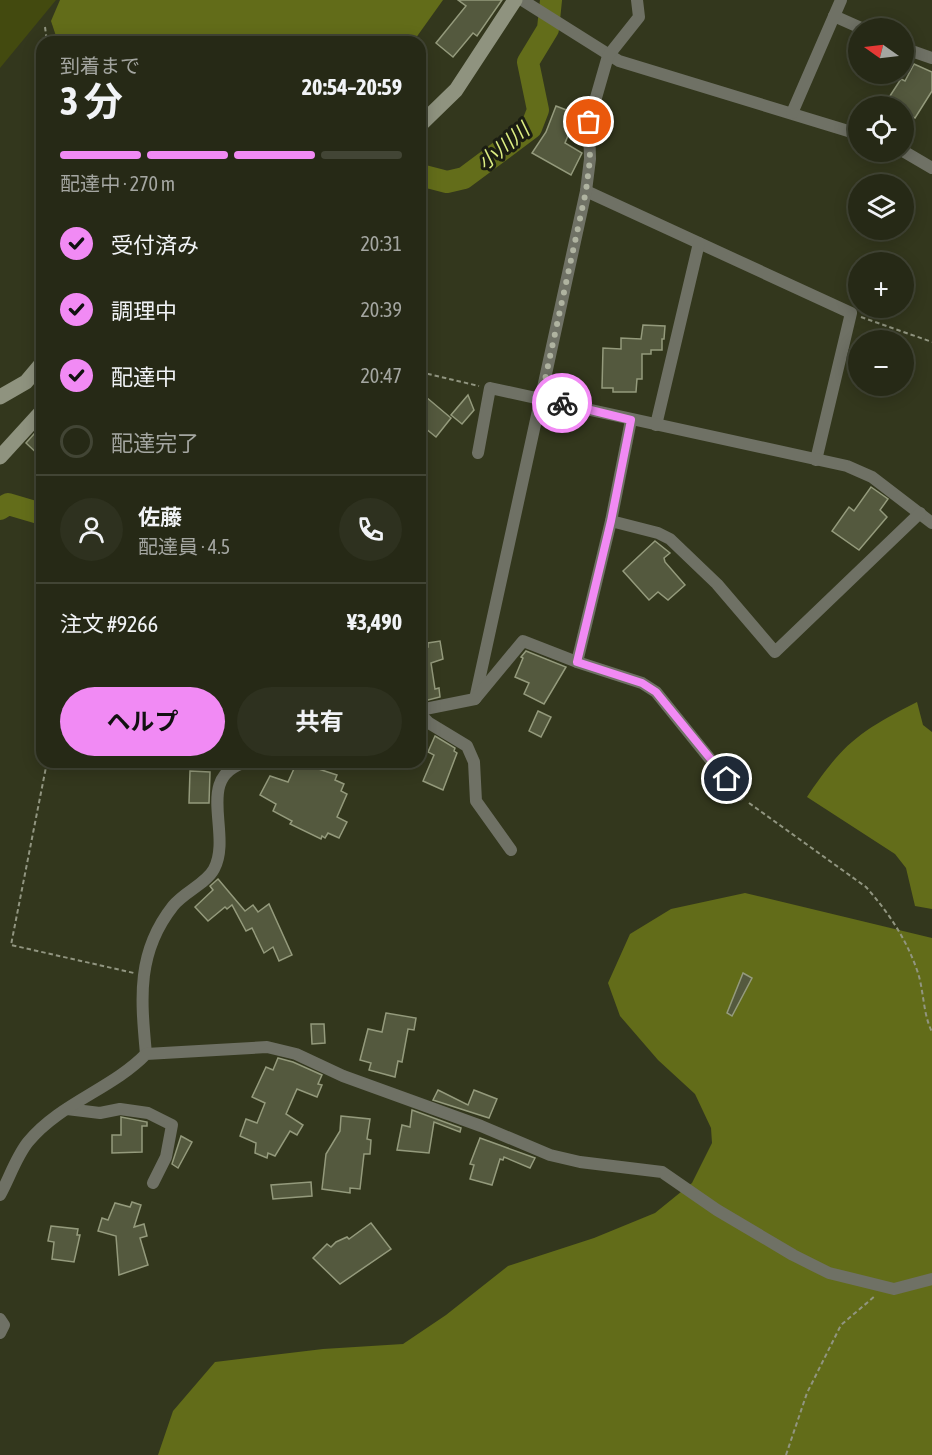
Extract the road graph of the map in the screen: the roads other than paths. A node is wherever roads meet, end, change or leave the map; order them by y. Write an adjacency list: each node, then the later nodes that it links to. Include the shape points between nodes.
1 (515, 0): 11 (main road, via 456,90)
2 (522, 0): 8 (street)
3 (637, 0): 8 (street, via 639,17)
4 (841, 0): 5 (street)
5 (834, 16): 6 (street); 10 (street)
6 (848, 22)
7 (914, 52): 9 (street)
8 (608, 56): 10 (street); 15 (street, via 589,122)
9 (932, 58)
10 (792, 113): 12 (street)
11 (426, 119)
12 (848, 131)
13 (914, 158): 14 (street)
14 (932, 168)
15 (586, 191): 16 (street); 19 (street)
16 (699, 243): 22 (street); 25 (street, via 851,313)
17 (36, 370): 18 (main road, via 26,382)
18 (0, 397)
19 (541, 398): 21 (street); 23 (street, via 490,388); 30 (street)
20 (36, 418): 24 (main road)
21 (631, 420): 22 (street); 27 (street)
22 (656, 425): 25 (street)
23 (478, 453)
24 (0, 457)
25 (816, 460): 26 (street, via 847,466 872,477)
26 (920, 513): 27 (street, via 775,652 717,584 670,539); 28 (street)
27 (611, 521): 29 (street)
28 (932, 523)
29 (577, 662): 30 (street, via 523,641); 34 (street, via 642,683 656,692)
30 (475, 699): 31 (street)
31 (426, 711)
32 (426, 719): 35 (street, via 467,746 474,762 476,801)
33 (234, 768): 36 (street, via 222,778 215,797 221,839 213,870 173,905 154,939 142,975)
34 (739, 795)
35 (511, 850)
36 (146, 1054): 37 (street, via 133,1068); 40 (street, via 267,1047 296,1054 343,1076 550,1155 662,1172 717,1210 829,1273 894,1289)
37 (67, 1109): 38 (street, via 148,1113 172,1125 166,1157); 39 (street, via 27,1143)
38 (153, 1183)
39 (0, 1195)
40 (932, 1279)
41 (0, 1319): 42 (street, via 4,1325)
42 (0, 1333)

